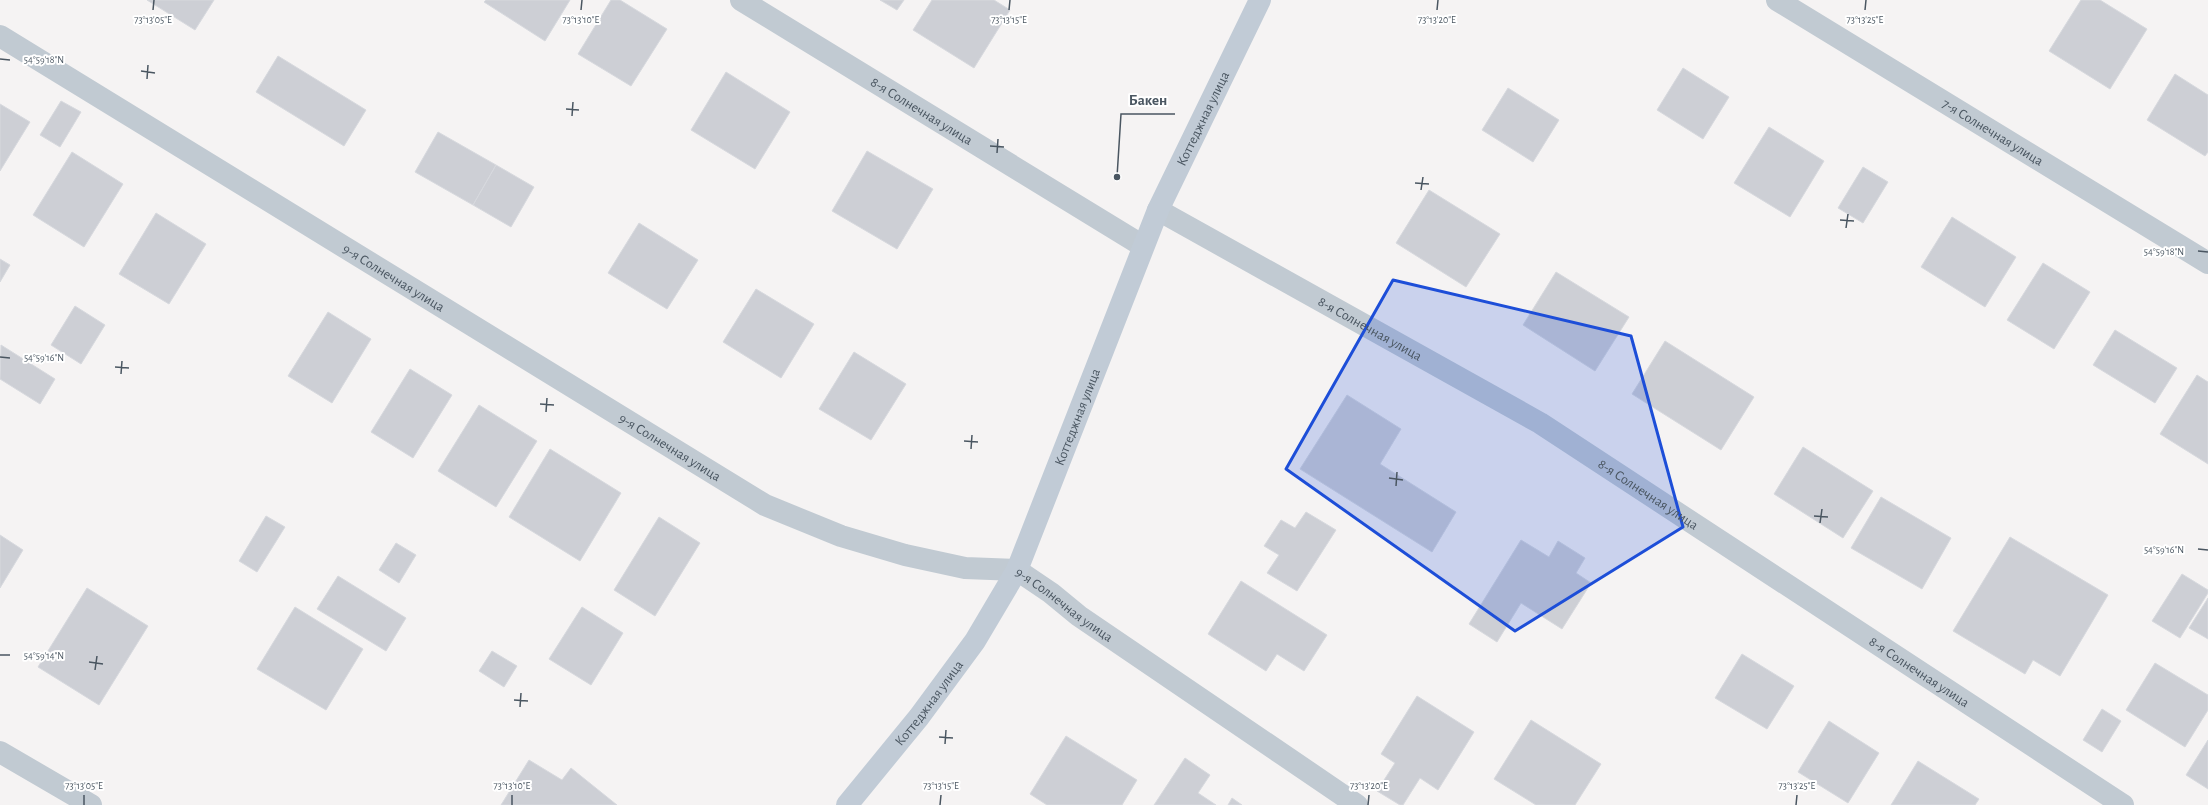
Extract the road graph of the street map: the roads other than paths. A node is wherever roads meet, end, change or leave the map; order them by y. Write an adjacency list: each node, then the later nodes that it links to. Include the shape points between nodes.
1 (741, 0): 6 (street, 8-я Солнечная улица)
2 (1260, 0): 5 (street, Коттеджная улица)
3 (1777, 0): 7 (street, 7-я Солнечная улица)
4 (0, 36): 8 (street, 9-я Солнечная улица, via 765,505 841,536 905,555 965,568)
5 (1158, 210): 6 (street, Коттеджная улица); 13 (street, 8-я Солнечная улица, via 1540,423)
6 (1143, 246): 8 (street, Коттеджная улица)
7 (2208, 263)
8 (1017, 570): 11 (street, Коттеджная улица, via 975,641 919,717); 12 (street, 9-я Солнечная улица, via 1079,616)
9 (0, 752): 10 (street)
10 (91, 805)
11 (847, 805)
12 (1357, 805)
13 (2123, 805)

